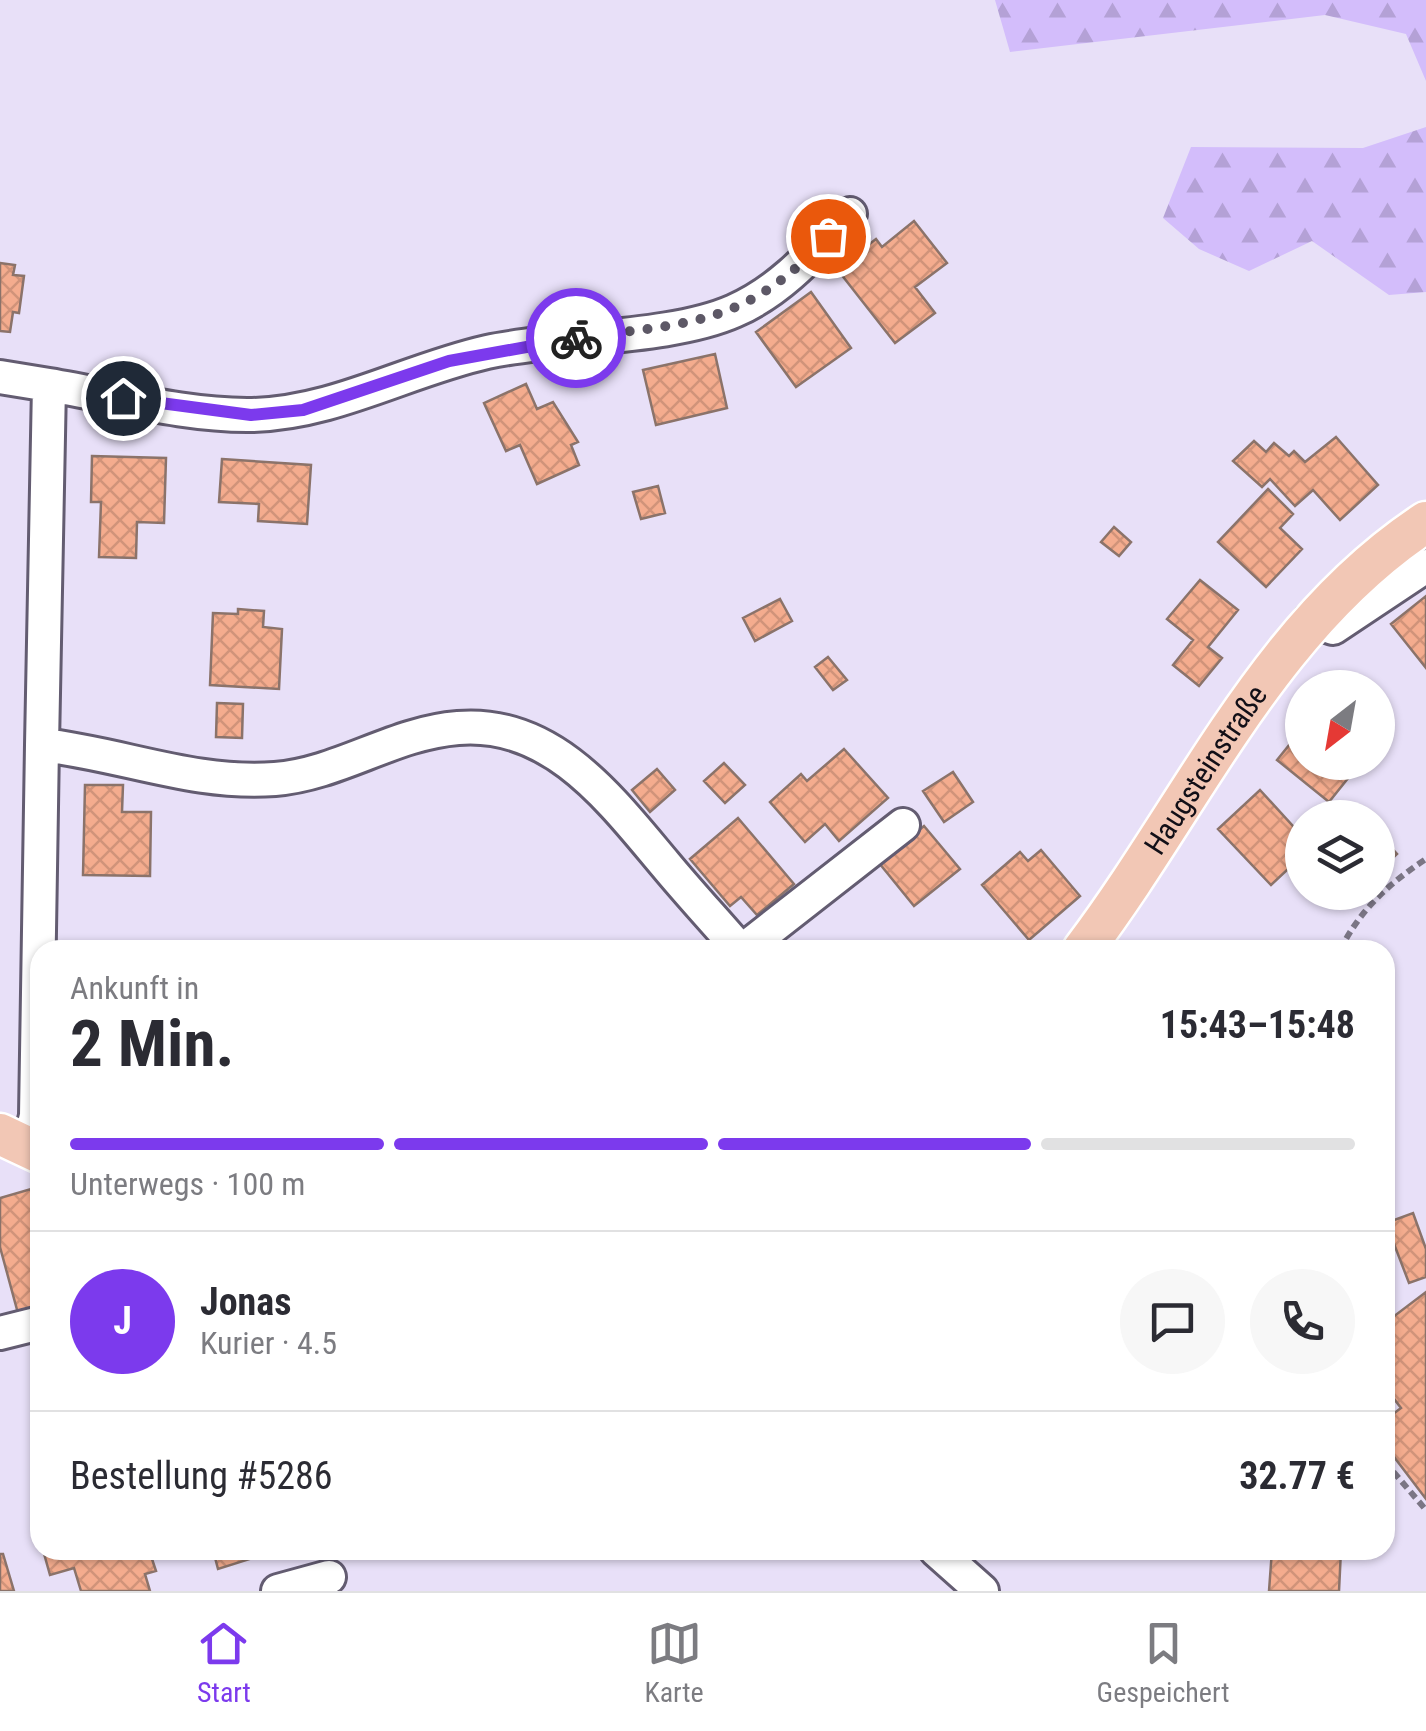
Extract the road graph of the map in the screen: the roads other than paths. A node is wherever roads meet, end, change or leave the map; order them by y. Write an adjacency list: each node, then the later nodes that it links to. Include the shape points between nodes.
1 (850, 214): 3 (street, via 786,280 732,312 490,351 303,410 196,410)
2 (0, 378): 3 (street)
3 (49, 385): 7 (street)
4 (1426, 522): 6 (main road, Haugsteinstraße, via 1362,568)
5 (1426, 566): 6 (street, via 1333,628)
6 (1310, 620): 12 (main road, Haugsteinstraße, via 1257,690)
7 (42, 745): 9 (street); 10 (street, via 201,779 242,781 315,773 390,743 458,728 492,729 527,739 598,784)
8 (902, 824): 11 (street)
9 (39, 940)
10 (733, 940)
11 (755, 940)
12 (1101, 940)
13 (30, 1326): 14 (street)
14 (0, 1333)
15 (947, 1560): 18 (street)
16 (329, 1577): 17 (street)
17 (278, 1591)
18 (982, 1591)

